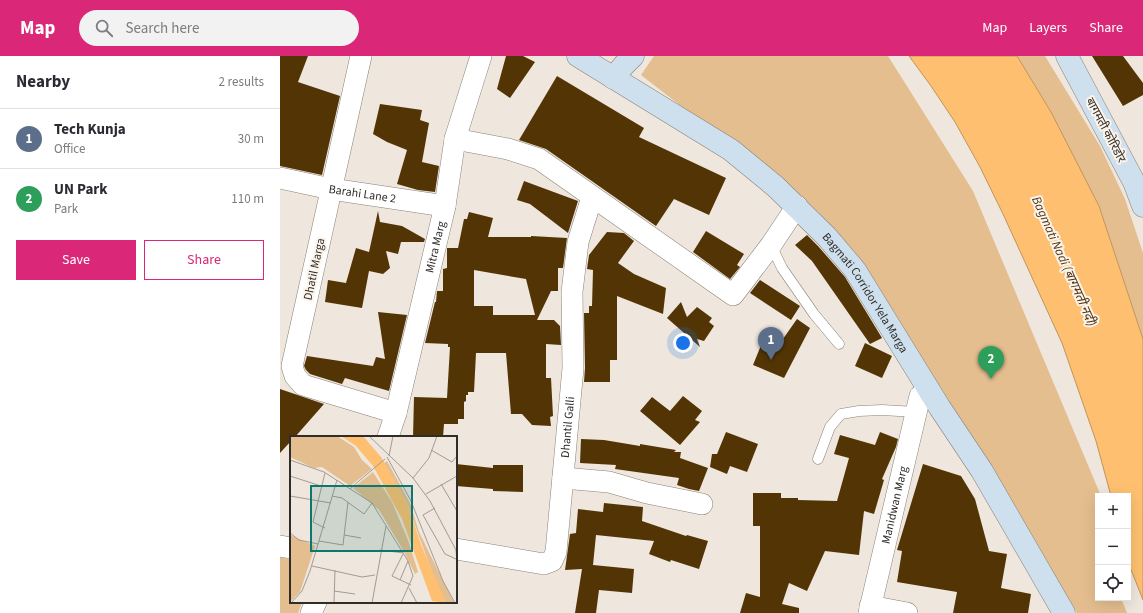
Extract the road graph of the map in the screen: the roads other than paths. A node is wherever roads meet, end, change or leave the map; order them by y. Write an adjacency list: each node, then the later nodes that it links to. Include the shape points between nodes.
1 (481, 56): 7 (street, Mitra Marg)
2 (578, 56): 6 (main road, Bagmati Corridor Yela Marga)
3 (633, 56): 6 (main road)
4 (1067, 56): 13 (main road, बागमती कोरिडोर, via 1134,182)
5 (356, 57): 9 (street, Dhatil Marga)
6 (613, 78): 12 (main road, Bagmati Corridor Yela Marga, via 731,150)
7 (455, 139): 10 (street, via 508,149 539,159); 11 (street, Mitra Marg)
8 (280, 178): 9 (street, Barahi Lane 2)
9 (331, 189): 11 (street, Barahi Lane 2); 17 (street, Dhatil Marga, via 292,366 295,376 303,384)
10 (592, 197): 14 (street, via 733,295); 20 (street, Dhantil Galli, via 578,242 572,292 573,368)
11 (445, 206): 17 (street, Mitra Marg)
12 (797, 206): 14 (street); 29 (main road, Bagmati Corridor Yela Marga, via 828,237 855,270 982,471)
13 (1143, 206)
14 (771, 245): 15 (lane, via 782,268)
15 (839, 344)
16 (918, 404): 19 (lane, via 841,414 830,427); 26 (street, Manidwan Marg)
17 (396, 413): 18 (street, Mitra Marg)
18 (388, 436)
19 (818, 459)
20 (563, 478): 21 (street, via 609,482); 24 (street, Dhantil Galli, via 556,552 552,561 544,564)
21 (702, 504)
22 (280, 546): 23 (street)
23 (290, 548)
24 (457, 549)
25 (316, 603): 27 (street)
26 (870, 610): 28 (street)
27 (311, 613)
28 (907, 613)
29 (1064, 613)

